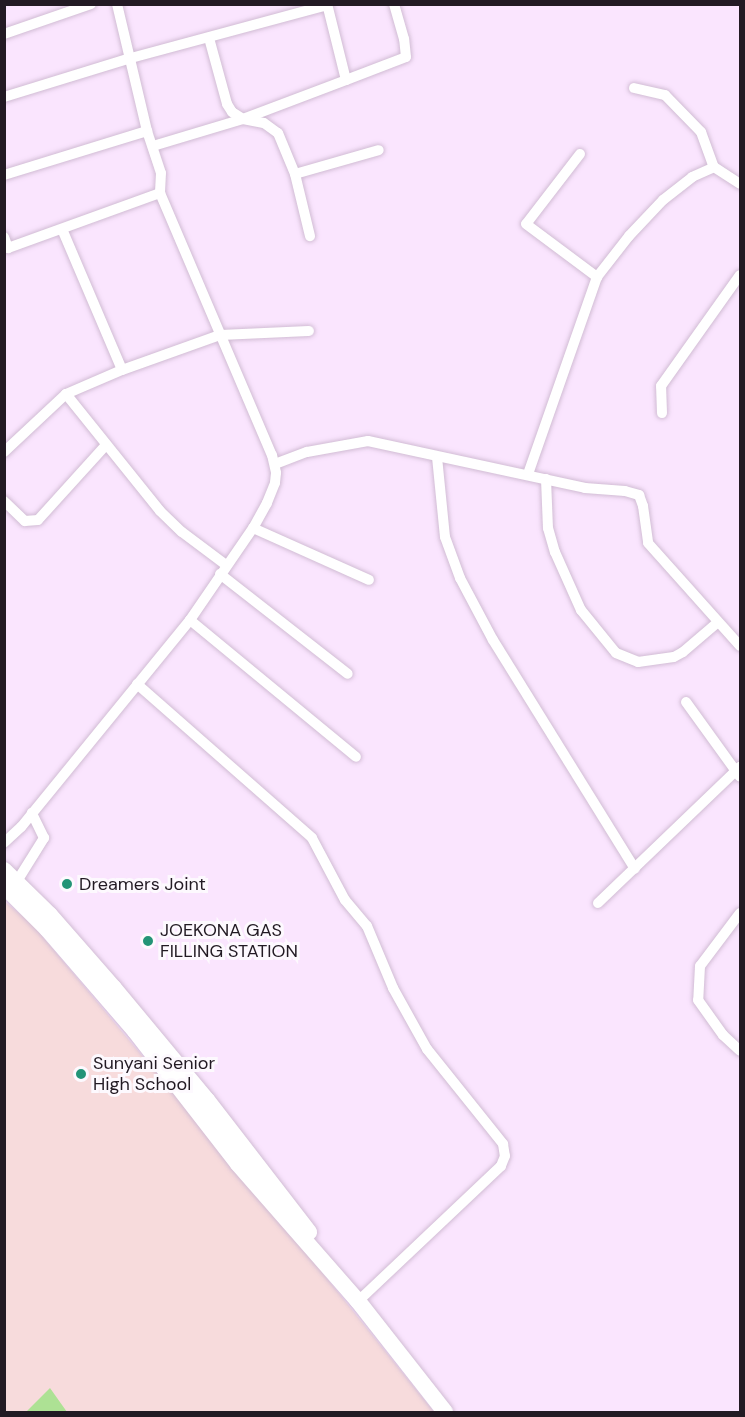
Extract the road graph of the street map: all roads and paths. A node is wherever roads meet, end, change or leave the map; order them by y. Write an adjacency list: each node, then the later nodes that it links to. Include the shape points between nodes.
1 (91, 4): 5 (street)
2 (117, 4): 7 (street)
3 (394, 4): 8 (street, via 406,57)
4 (327, 5): 6 (street); 8 (street)
5 (4, 33)
6 (209, 38): 7 (street); 11 (street, via 226,104)
7 (131, 58): 10 (street); 12 (street)
8 (346, 80): 11 (street)
9 (634, 88): 16 (street, via 665,95 701,132)
10 (4, 98)
11 (243, 119): 13 (street); 17 (street, via 264,123 278,133)
12 (147, 130): 13 (street); 18 (street)
13 (153, 146): 20 (street, via 161,172)
14 (379, 150): 17 (street)
15 (580, 154): 25 (street, via 526,224)
16 (714, 167): 19 (street); 25 (street, via 692,177 663,200)
17 (295, 174): 22 (street)
18 (4, 175)
19 (741, 184)
20 (160, 193): 21 (street); 27 (street)
21 (62, 229): 23 (street); 28 (street)
22 (310, 236)
23 (6, 245)
24 (741, 274): 30 (street, via 661,386)
25 (597, 277): 35 (street)
26 (309, 331): 27 (street)
27 (220, 335): 28 (street); 34 (street)
28 (122, 370): 29 (street)
29 (66, 394): 31 (street); 32 (street)
30 (662, 413)
31 (106, 444): 37 (street, via 38,520 26,521); 39 (street, via 160,511)
32 (5, 451)
33 (437, 457): 34 (street, via 368,441 307,452); 35 (street); 51 (street, via 445,537 460,578 493,640)
34 (275, 464): 38 (street, via 275,483)
35 (528, 474): 36 (street)
36 (546, 479): 42 (street, via 639,495 648,543); 42 (street, via 548,528 555,552 581,610 616,653 638,662 674,657)
37 (4, 501)
38 (253, 528): 39 (street); 40 (street)
39 (223, 570): 41 (street); 44 (street)
40 (369, 580)
41 (190, 620): 45 (street); 47 (street)
42 (717, 622): 43 (street)
43 (741, 646)
44 (348, 674)
45 (137, 684): 49 (street); 57 (street, via 312,838 345,900 367,927 393,988 428,1049 503,1144 505,1156 501,1166)
46 (687, 702): 48 (street)
47 (356, 757)
48 (740, 772): 51 (street)
49 (32, 813): 50 (street); 53 (street, via 44,838)
50 (4, 843)
51 (635, 869): 54 (street)
52 (4, 870): 53 (main road)
53 (11, 887): 57 (main road, via 114,987 318,1242)
54 (598, 903)
55 (741, 913): 56 (street, via 700,966 698,1000 723,1035)
56 (741, 1051)
57 (358, 1301): 58 (main road)
58 (445, 1413)

